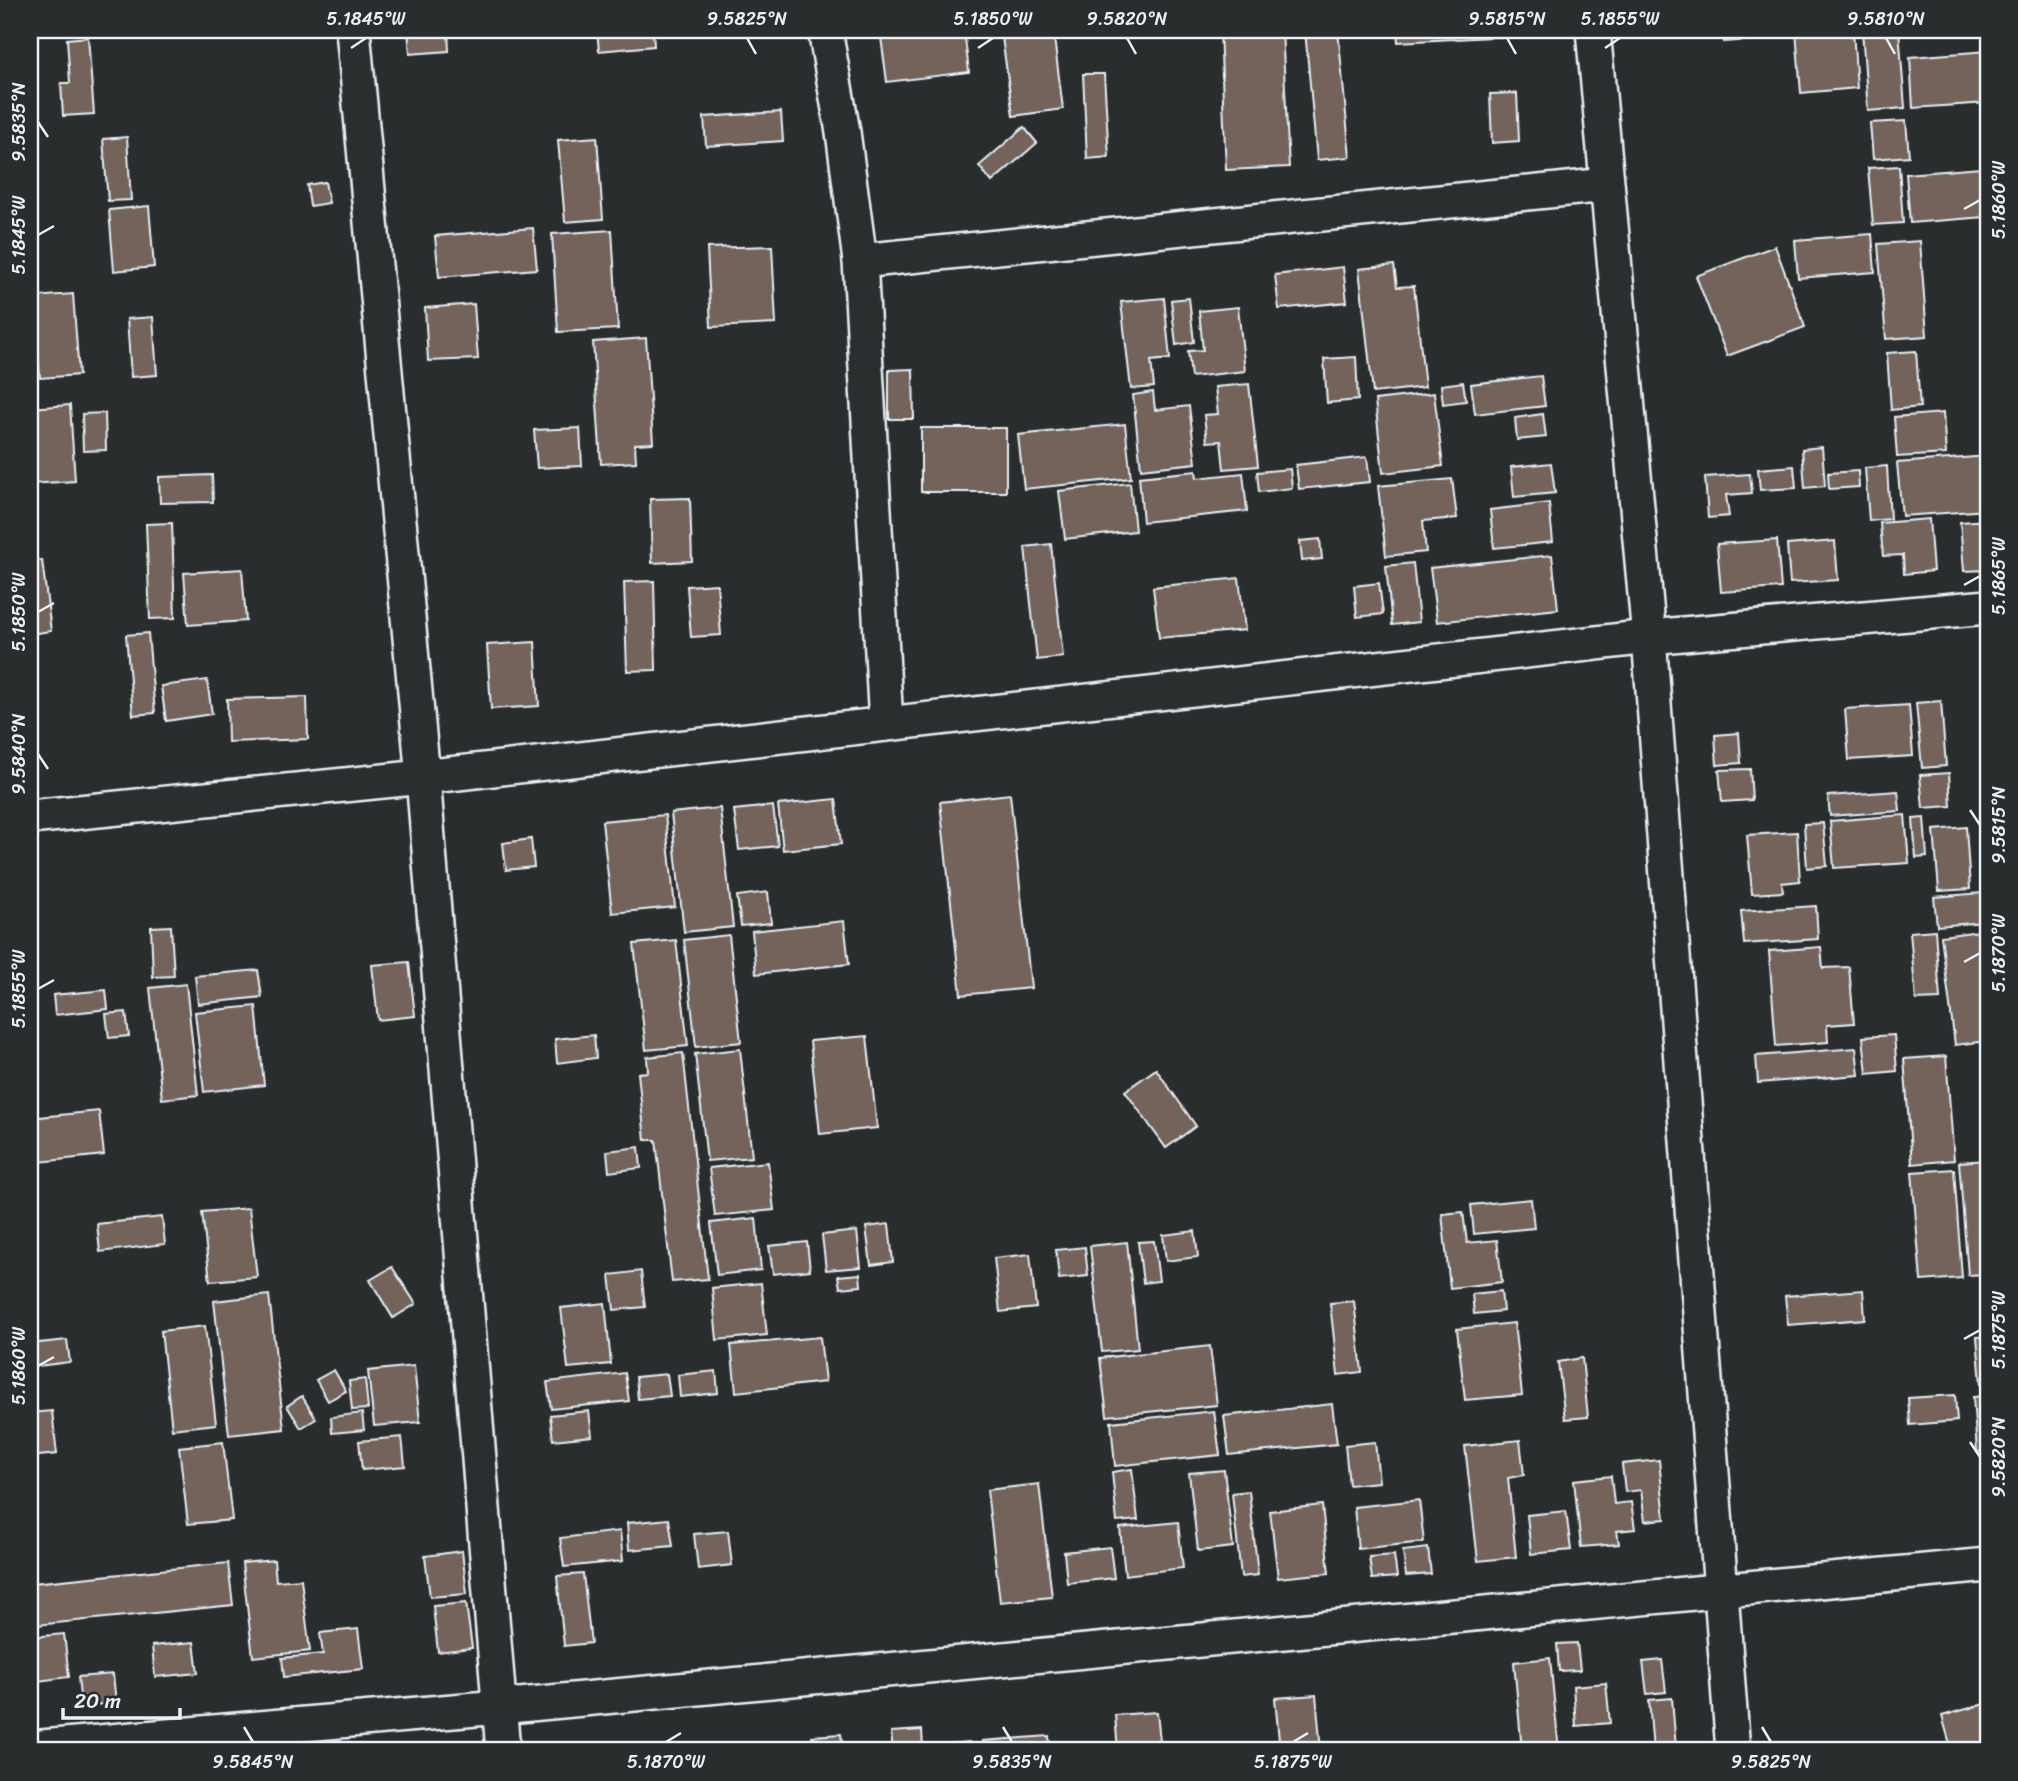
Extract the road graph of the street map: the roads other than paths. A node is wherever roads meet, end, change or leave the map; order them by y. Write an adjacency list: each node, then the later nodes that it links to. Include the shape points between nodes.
1 (353, 30): 9 (street)
2 (825, 30): 5 (street)
3 (1593, 30): 4 (street)
4 (1607, 185): 5 (street); 7 (street)
5 (860, 261): 8 (street)
6 (1988, 607): 7 (street)
7 (1649, 637): 8 (street); 12 (street)
8 (886, 724): 9 (street)
9 (423, 777): 10 (street); 13 (street)
10 (30, 817)
11 (1988, 1565): 12 (street)
12 (1723, 1589): 13 (street); 16 (street)
13 (499, 1707): 14 (street); 15 (street)
14 (30, 1748)
15 (503, 1751)
16 (1733, 1751)

